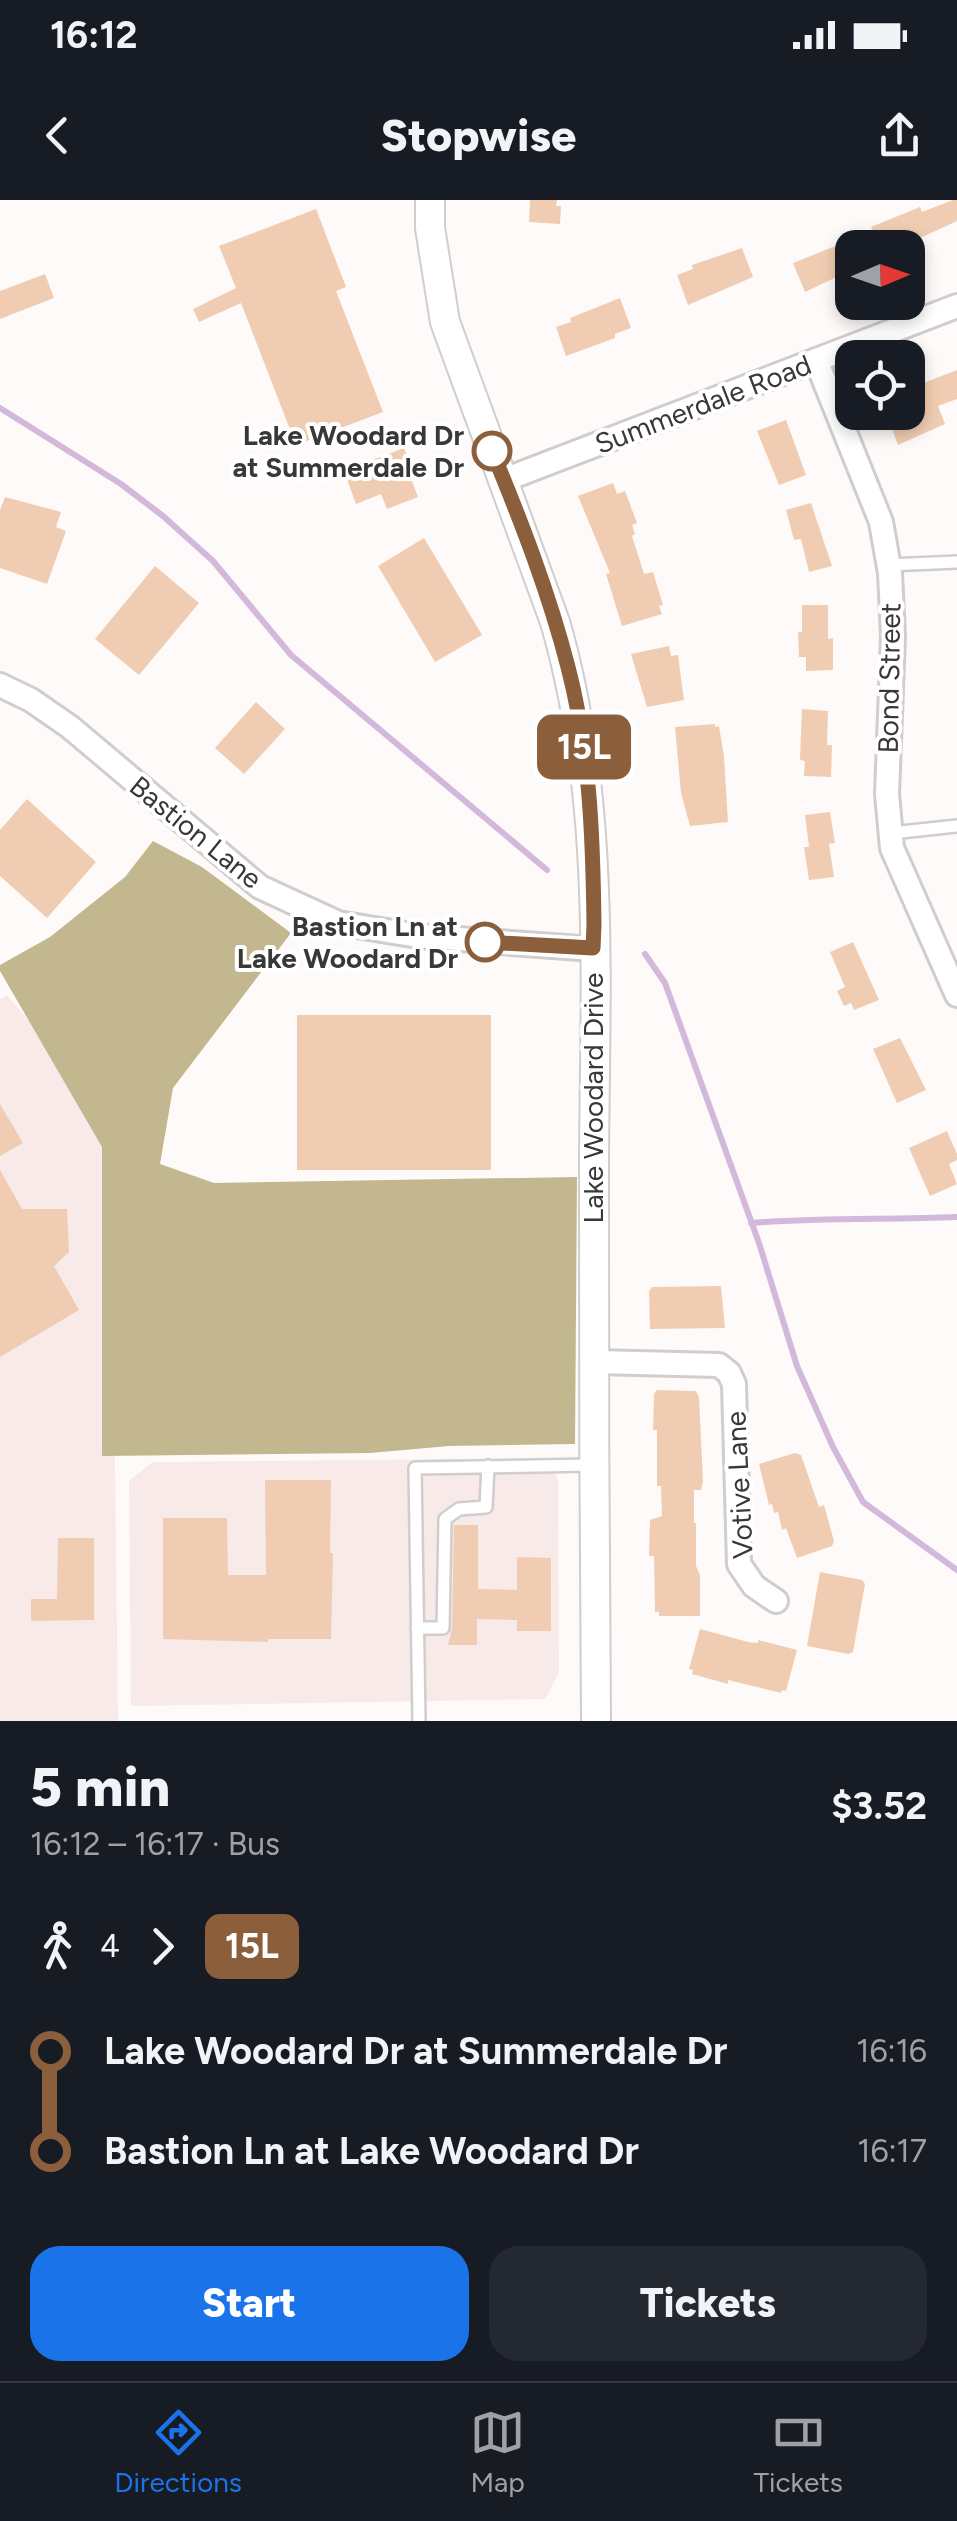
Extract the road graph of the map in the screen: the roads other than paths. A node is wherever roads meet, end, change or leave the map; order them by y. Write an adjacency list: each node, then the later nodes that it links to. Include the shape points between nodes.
1 (430, 200): 4 (street, Lake Woodard Drive, via 445,322)
2 (957, 306): 3 (street, Summerdale Road)
3 (816, 360): 4 (street, Summerdale Road); 6 (street, Bond Street, via 881,522)
4 (504, 480): 10 (street, Lake Woodard Drive, via 555,622 580,722 592,826)
5 (957, 562): 6 (lane)
6 (888, 566): 9 (street, Bond Street, via 894,636)
7 (0, 685): 10 (street, Bastion Lane, via 70,727 260,887 288,902 338,923 418,936)
8 (957, 826): 9 (lane)
9 (891, 832): 11 (street, Bond Street, via 892,848)
10 (593, 948): 12 (street, Lake Woodard Drive)
11 (957, 995)
12 (595, 1362): 13 (street, Lake Woodard Drive); 17 (street, Votive Lane, via 707,1364 729,1373 738,1564)
13 (595, 1465): 14 (lane); 20 (street, Lake Woodard Drive)
14 (488, 1466): 15 (lane, via 414,1468); 16 (lane, via 486,1507 445,1519)
15 (416, 1540): 16 (lane); 18 (lane)
16 (442, 1541): 18 (lane, via 443,1628)
17 (776, 1601)
18 (417, 1628): 19 (lane)
19 (419, 1721)
20 (596, 1721)

